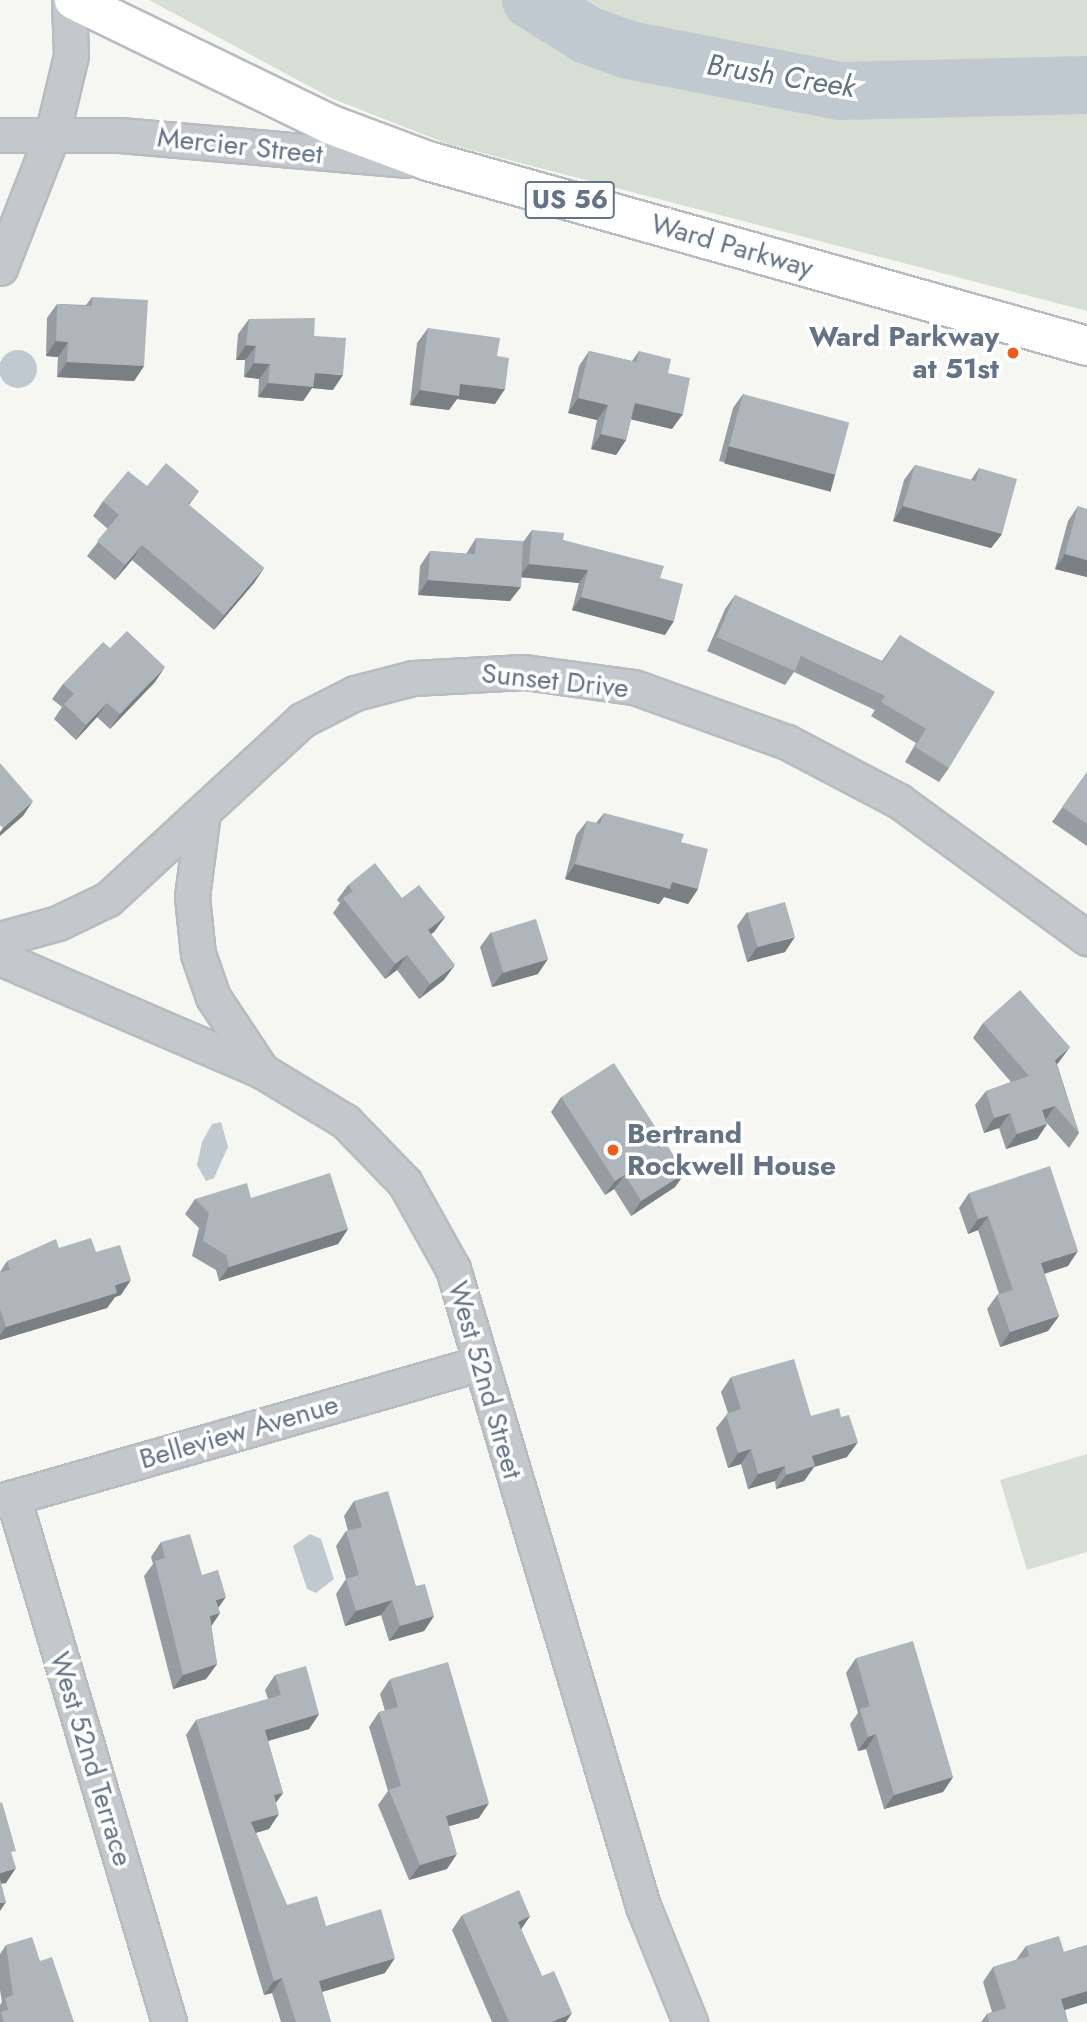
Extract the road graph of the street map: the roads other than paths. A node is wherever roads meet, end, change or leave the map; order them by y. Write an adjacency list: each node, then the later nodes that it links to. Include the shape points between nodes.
1 (72, 0): 3 (street, via 71,55); 4 (highway, Ward Parkway / US 56, via 329,124)
2 (0, 135): 3 (street, Mercier Street)
3 (52, 135): 4 (street, Mercier Street, via 121,135); 5 (street)
4 (428, 161): 6 (highway, Ward Parkway / US 56)
5 (0, 268)
6 (1087, 346)
7 (204, 812): 8 (street, Sunset Drive, via 302,720 355,693 461,672 524,672 634,687 787,742 899,801); 9 (street, Sunset Drive, via 108,899 58,923); 11 (street, West 52nd Street, via 192,897 198,954 213,997)
8 (1087, 938)
9 (0, 939)
10 (0, 958): 11 (street)
11 (261, 1071): 12 (street, West 52nd Street, via 345,1121 405,1183 453,1269)
12 (479, 1364): 13 (street, Belleview Avenue); 15 (street, West 52nd Street, via 643,1906)
13 (7, 1499): 14 (street, West 52nd Terrace)
14 (169, 2022)
15 (690, 2022)

